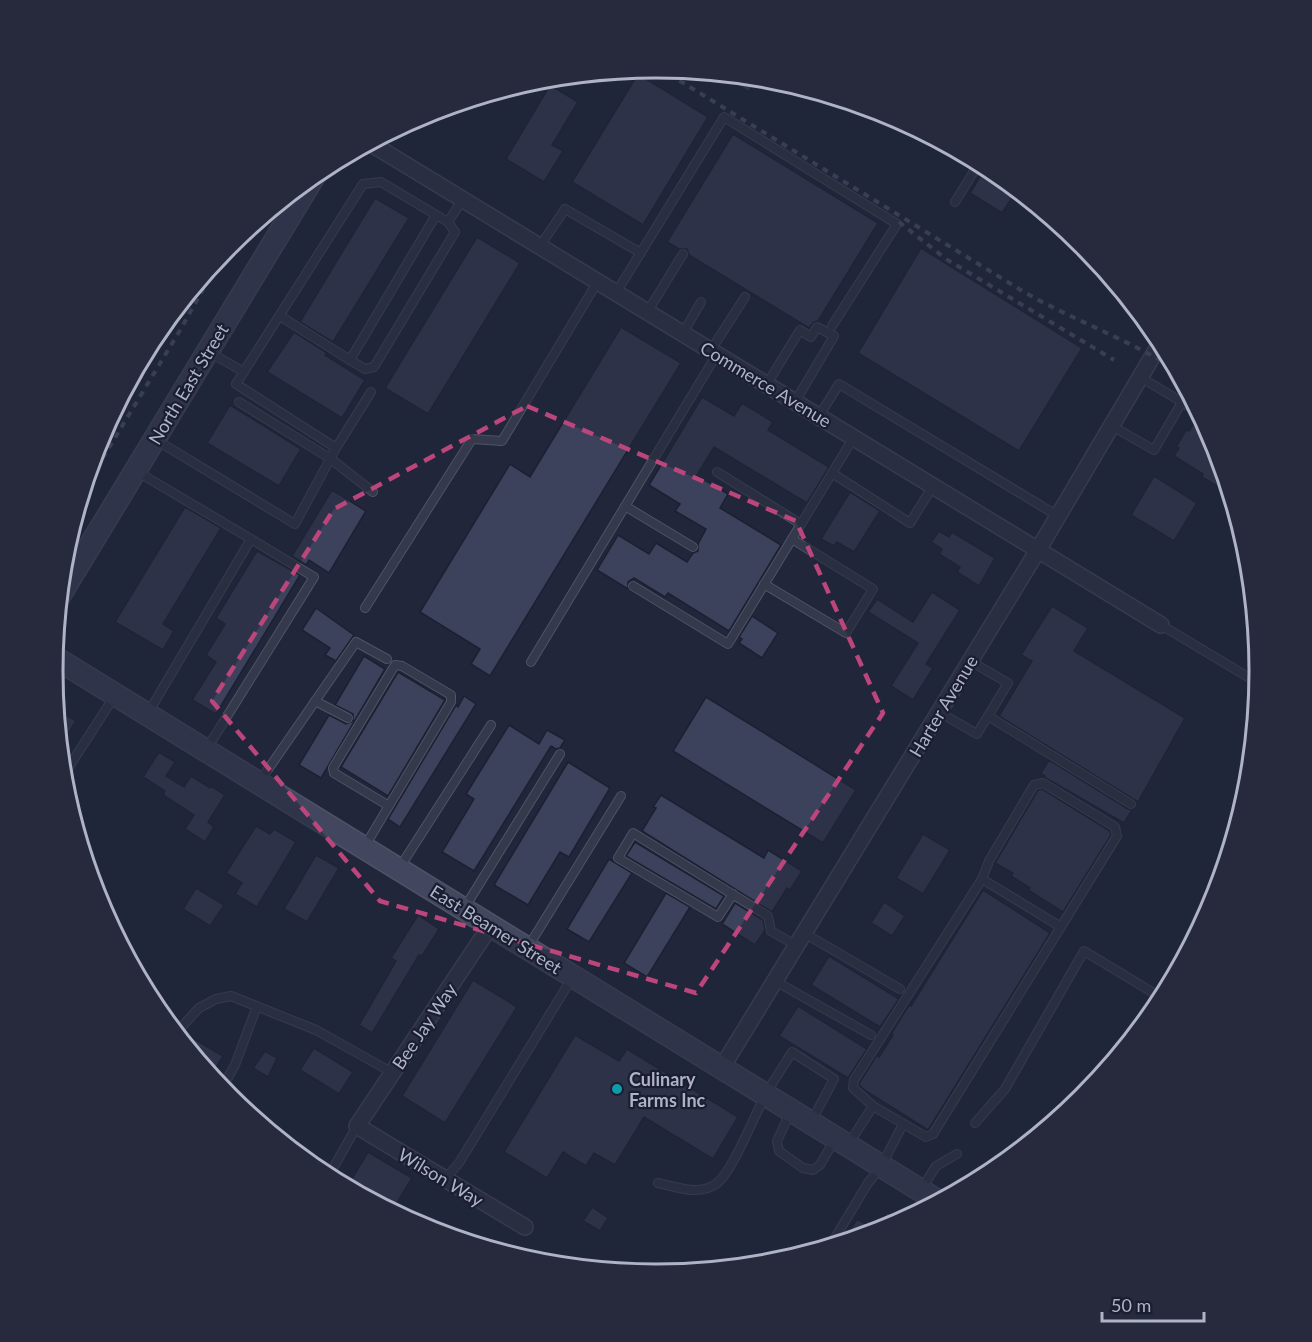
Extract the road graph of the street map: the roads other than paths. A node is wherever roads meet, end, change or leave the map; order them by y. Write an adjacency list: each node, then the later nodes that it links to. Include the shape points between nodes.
1 (378, 148): 4 (street, Commerce Avenue)
2 (974, 171): 5 (lane)
3 (302, 196): 19 (street, North East Street)
4 (463, 199): 7 (lane); 8 (street, Commerce Avenue)
5 (955, 202)
6 (436, 215): 7 (lane); 16 (lane, via 381,182 363,184); 22 (lane)
7 (448, 222): 22 (lane, via 455,232 374,367 365,369)
8 (540, 246): 9 (lane, via 565,209); 11 (street, Commerce Avenue)
9 (640, 254): 12 (lane); 17 (lane, via 724,117 897,224)
10 (683, 254): 15 (lane)
11 (598, 281): 12 (street, Commerce Avenue); 52 (lane, via 502,441 472,439)
12 (616, 292): 15 (street, Commerce Avenue)
13 (745, 297): 20 (lane)
14 (701, 302): 18 (lane)
15 (648, 312): 18 (street, Commerce Avenue)
16 (280, 316): 22 (lane); 23 (lane)
17 (832, 326)
18 (683, 333): 20 (street, Commerce Avenue)
19 (208, 351): 23 (lane); 34 (street, North East Street)
20 (714, 352): 25 (street, Commerce Avenue); 42 (lane)
21 (1155, 352): 24 (street, Harter Avenue)
22 (350, 360)
23 (244, 372): 35 (lane, via 236,384)
24 (1140, 377): 29 (lane); 32 (street, Harter Avenue)
25 (767, 384): 28 (street, Commerce Avenue); 28 (lane, via 800,330 811,337 816,327 834,336)
26 (371, 392): 35 (lane)
27 (239, 402): 36 (lane)
28 (795, 402): 31 (street, Commerce Avenue)
29 (1182, 402): 30 (lane); 32 (lane, via 1154,450)
30 (1186, 404)
31 (819, 416): 33 (street, Commerce Avenue); 43 (lane, via 839,384)
32 (1112, 426): 43 (street, Harter Avenue)
33 (854, 437): 39 (lane); 40 (street, Commerce Avenue)
34 (155, 439): 36 (lane, via 295,524); 37 (street, North East Street)
35 (336, 448): 36 (lane)
36 (331, 459): 41 (lane)
37 (136, 471): 45 (lane); 49 (street, North East Street)
38 (717, 472): 44 (lane)
39 (832, 473): 40 (lane, via 910,523); 44 (lane)
40 (933, 486): 48 (street, Commerce Avenue)
41 (373, 492)
42 (625, 506): 47 (lane); 56 (lane)
43 (1058, 516): 48 (street, Harter Avenue)
44 (801, 524): 46 (lane)
45 (251, 538): 62 (lane); 66 (lane, via 314,577)
46 (792, 539): 50 (lane); 50 (lane, via 873,589 846,633)
47 (693, 547)
48 (1038, 550): 53 (street, Commerce Avenue); 55 (street, Harter Avenue)
49 (70, 578)
50 (764, 584): 51 (lane, via 728,644)
51 (633, 586)
52 (365, 608)
53 (1161, 625): 58 (lane)
54 (387, 659): 60 (lane, via 356,642)
55 (970, 661): 61 (street, Harter Avenue); 63 (lane, via 1008,683)
56 (531, 662)
57 (63, 663): 59 (street, East Beamer Street)
58 (1249, 678)
59 (116, 695): 62 (street, East Beamer Street); 68 (lane)
60 (315, 701): 64 (lane); 69 (lane)
61 (939, 712): 63 (lane, via 977,734); 80 (street, Harter Avenue)
62 (147, 714): 66 (street, East Beamer Street)
63 (988, 716): 71 (lane)
64 (348, 718)
65 (491, 724): 74 (lane)
66 (206, 750): 69 (street, East Beamer Street)
67 (560, 754): 77 (lane)
68 (71, 764)
69 (259, 783): 73 (street, East Beamer Street)
70 (621, 796): 81 (lane)
71 (1131, 804)
72 (388, 806): 72 (lane, via 452,702 450,695 395,665 333,768 334,773); 73 (lane)
73 (364, 847): 74 (street, East Beamer Street)
74 (399, 869): 77 (street, East Beamer Street)
75 (982, 879): 79 (lane); 79 (lane, via 1034,785 1043,783 1115,827 1117,836); 93 (lane, via 854,1080 853,1088)
76 (733, 894): 76 (lane, via 633,833 618,858 718,917); 80 (lane, via 768,916 771,931)
77 (464, 909): 78 (street, East Beamer Street)
78 (491, 926): 81 (street, East Beamer Street); 90 (street, Bee Jay Way)
79 (1061, 927): 96 (lane, via 933,1134 926,1137)
80 (800, 940): 83 (street, Harter Avenue); 84 (lane)
81 (527, 948): 82 (street, East Beamer Street)
82 (573, 977): 89 (street, East Beamer Street); 103 (lane, via 459,1163)
83 (775, 981): 88 (lane); 89 (street, Harter Avenue)
84 (900, 989)
85 (1154, 993): 97 (lane, via 1084,951 1005,1089)
86 (257, 1006): 87 (lane, via 231,996 216,999 199,1008); 90 (lane, via 316,1030); 91 (lane)
87 (182, 1026)
88 (871, 1035)
89 (721, 1069): 92 (street, East Beamer Street)
90 (393, 1073): 98 (street, Bee Jay Way)
91 (227, 1079)
92 (765, 1096): 94 (street, East Beamer Street); 95 (lane, via 792,1052 834,1079); 104 (lane, via 716,1184 688,1190)
93 (873, 1107): 96 (lane); 99 (lane)
94 (791, 1112): 95 (street, East Beamer Street); 99 (lane, via 777,1141 779,1151 803,1168 813,1170)
95 (810, 1123): 99 (street, East Beamer Street)
96 (903, 1124): 101 (lane)
97 (975, 1124)
98 (357, 1126): 102 (lane); 103 (street, Wilson Way)
99 (841, 1142): 101 (street, East Beamer Street)
100 (957, 1154): 105 (lane, via 936,1166)
101 (881, 1167): 105 (street, East Beamer Street); 107 (lane)
102 (333, 1168)
103 (445, 1179): 106 (street, Wilson Way)
104 (658, 1183)
105 (929, 1196)
106 (525, 1227)
107 (836, 1236)

